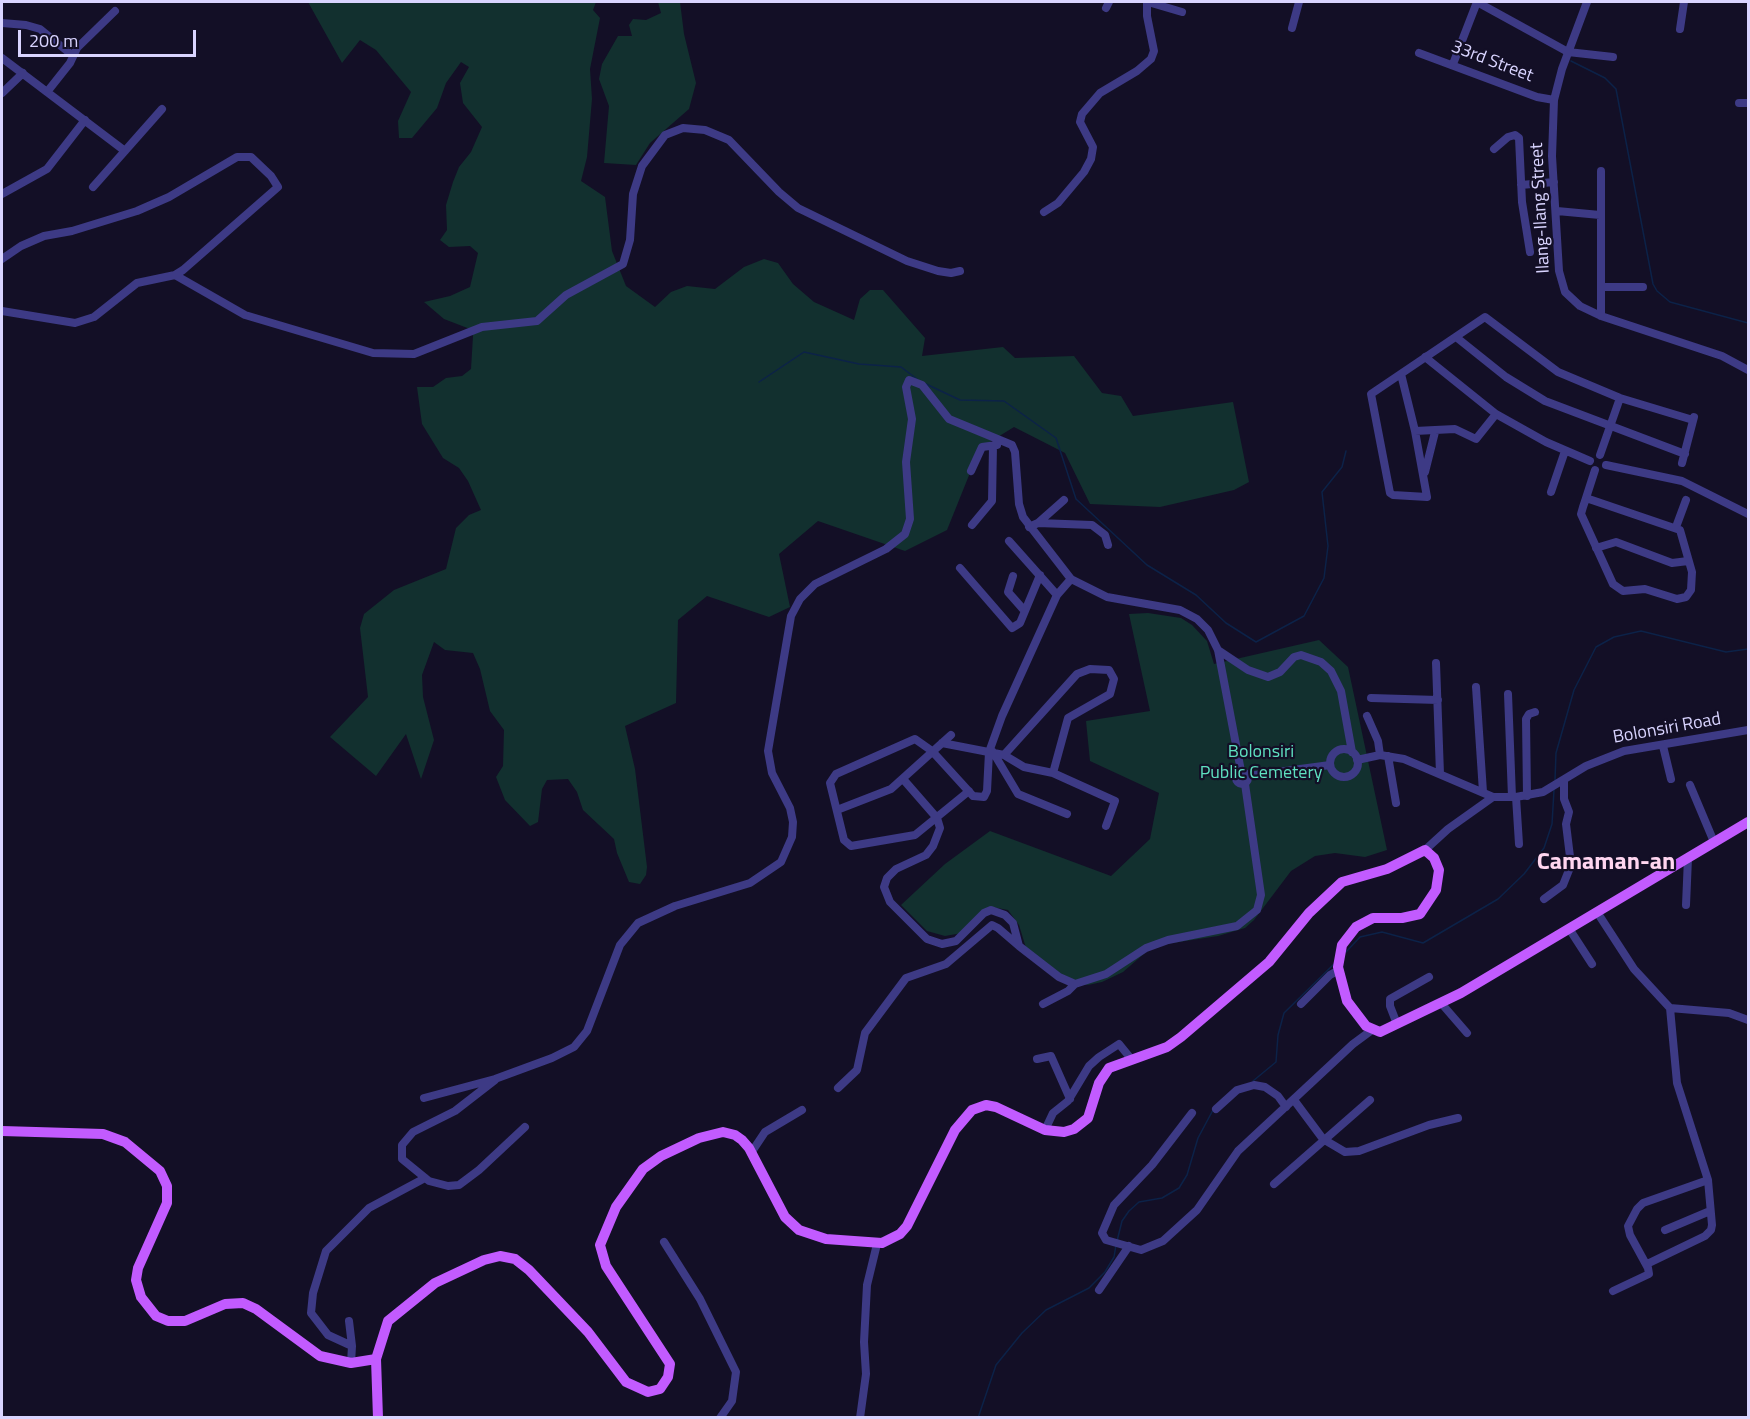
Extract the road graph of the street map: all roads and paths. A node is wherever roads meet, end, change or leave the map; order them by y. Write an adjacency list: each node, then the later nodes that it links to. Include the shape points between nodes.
1 (1147, 2): 7 (street); 31 (street, via 1154,51 1151,58 1100,93 1082,114 1080,122 1093,147 1091,159 1058,203)
2 (1299, 2): 9 (street)
3 (1477, 2): 11 (street); 16 (street)
4 (1587, 2): 11 (street, Ilang-Ilang Street)
5 (1684, 2): 10 (street)
6 (116, 11): 13 (street)
7 (1182, 12)
8 (2, 23): 13 (street, via 40,29)
9 (1292, 28)
10 (1680, 29)
11 (1568, 52): 14 (street); 20 (street, Ilang-Ilang Street)
12 (1419, 53): 16 (street, 33rd Street)
13 (72, 55): 18 (street)
14 (1613, 57)
15 (2, 58): 17 (street)
16 (1453, 64): 20 (street, 33rd Street)
17 (23, 74): 18 (street); 19 (street)
18 (47, 92): 22 (street)
19 (2, 93)
20 (1554, 100): 26 (street, Ilang-Ilang Street)
21 (162, 109): 24 (street)
22 (86, 120): 24 (street); 29 (street, via 47,169)
23 (1494, 149): 27 (street, via 1508,137 1519,138)
24 (125, 151): 28 (street)
25 (1601, 171): 32 (street)
26 (1554, 182): 27 (street); 30 (street, Ilang-Ilang Street)
27 (1521, 185): 33 (street)
28 (93, 187)
29 (2, 194)
30 (1557, 211): 32 (street); 40 (street, Ilang-Ilang Street, via 1559,271 1565,292 1580,306)
31 (1044, 212)
32 (1600, 214): 37 (street)
33 (1530, 252)
34 (2, 259): 36 (street, via 44,236 137,211 169,197 228,161 243,155 251,157 278,187)
35 (960, 271): 36 (street, via 938,271 907,261 818,218 789,201 729,140 705,130 683,128 665,135 642,166 633,194 630,240 623,264 566,296 537,321 482,327 414,354 373,353 245,315)
36 (175, 274): 39 (street, via 137,283 100,313 82,321)
37 (1602, 287): 38 (street); 40 (street)
38 (1643, 287)
39 (2, 311)
40 (1601, 316): 43 (street, Ilang-Ilang Street, via 1722,356)
41 (1456, 337): 42 (street); 45 (street, via 1487,317 1558,372); 47 (street, via 1531,393)
42 (1425, 357): 44 (street); 46 (street)
43 (1749, 370)
44 (1401, 374): 48 (street); 58 (street, via 1371,396 1390,493 1427,497)
45 (1620, 398): 47 (street); 47 (street, via 1694,418 1684,458)
46 (1496, 414): 49 (street, via 1476,439 1455,429); 52 (street)
47 (1611, 427): 53 (street)
48 (1415, 431): 49 (street); 58 (street)
49 (1435, 432): 58 (street)
50 (1009, 442): 51 (street); 65 (street, via 1015,452 1019,504); 136 (street, via 949,419 922,385 909,380 906,387 912,408 906,462 910,519 905,534 886,549 816,584 800,599 791,616 768,751 772,773 793,822 792,837 781,862 750,883 675,906 638,923 620,945 581,1039 563,1053)
51 (993, 446): 57 (street, via 982,447); 64 (street, via 992,501)
52 (1565, 451): 54 (street); 59 (street)
53 (1600, 454): 54 (street); 55 (street)
54 (1590, 461): 56 (street)
55 (1606, 465): 56 (street); 63 (street, via 1682,481)
56 (1595, 470): 60 (street)
57 (971, 471)
58 (1423, 478)
59 (1551, 492)
60 (1586, 498): 66 (street); 69 (street, via 1581,514)
61 (1064, 500): 65 (street)
62 (1686, 500): 66 (street)
63 (1749, 514)
64 (972, 525)
65 (1033, 525): 68 (street, via 1092,525 1105,535); 74 (street)
66 (1676, 527): 70 (street, via 1682,533)
67 (1009, 541): 73 (street)
68 (1108, 546)
69 (1596, 548): 70 (street, via 1616,542 1672,563); 70 (street, via 1613,584 1623,591 1645,589 1677,599 1686,597 1691,590)
70 (1688, 561)
71 (960, 568): 76 (street, via 1008,626 1018,626)
72 (1013, 576): 76 (street, via 1008,592)
73 (1040, 576): 75 (street); 76 (street)
74 (1071, 579): 75 (street); 77 (street, via 1107,597 1180,610 1203,624)
75 (1057, 595): 90 (street)
76 (1023, 609)
77 (1218, 650): 93 (street, via 1248,670 1268,677 1301,655 1321,662 1331,670 1341,691); 97 (street)
78 (1436, 663): 82 (street)
79 (1476, 687): 103 (street)
80 (1508, 694): 106 (street)
81 (1371, 698): 82 (street)
82 (1438, 700): 96 (street)
83 (1535, 712): 104 (street, via 1526,719)
84 (1367, 716): 92 (street)
85 (1749, 730): 88 (street, Bolonsiri Road)
86 (951, 735): 87 (street)
87 (942, 743): 89 (street); 90 (street)
88 (1663, 746): 99 (street); 100 (street, Bolonsiri Road, via 1615,754)
89 (932, 751): 98 (street); 102 (street); 108 (street, via 921,741 911,739 836,774 830,783)
90 (991, 752): 91 (street); 102 (street, via 986,794 978,798); 109 (street, via 1021,796)
91 (1004, 754): 95 (street, via 1024,767); 95 (street, via 1077,674 1090,669 1109,670 1114,676 1110,694 1068,718)
92 (1384, 755): 93 (street, Bolonsiri Road); 96 (street, Bolonsiri Road); 107 (street)
93 (1354, 756): 94 (street, via 1344,749 1337,751); 94 (street, via 1356,770 1347,777 1336,775)
94 (1330, 765): 97 (street)
95 (1053, 773): 112 (street, via 1115,801)
96 (1440, 774): 103 (street, Bolonsiri Road)
97 (1245, 777): 125 (street, via 1261,895 1257,910 1237,926 1168,940 1146,948 1106,974)
98 (903, 779): 108 (street, via 881,795); 110 (street)
99 (1671, 779)
100 (1562, 781): 104 (street, Bolonsiri Road); 117 (street, via 1569,812 1566,824 1571,866 1563,885)
101 (1690, 785): 113 (street)
102 (969, 791): 110 (street)
103 (1483, 792): 105 (street, Bolonsiri Road)
104 (1527, 795): 106 (street, Bolonsiri Road)
105 (1493, 797): 106 (street, Bolonsiri Road); 115 (street)
106 (1514, 797): 114 (street)
107 (1396, 803)
108 (837, 810): 110 (street, via 844,840 850,846 905,839)
109 (1067, 814)
110 (938, 818): 121 (street, via 940,828 930,851 891,873 884,883 886,897 927,939 942,944 956,941 979,916 991,910 1009,918)
111 (1749, 822): 113 (main road)
112 (1106, 826)
113 (1713, 842): 116 (main road)
114 (1519, 844)
115 (1425, 850): 122 (main road, via 1439,870 1436,890 1425,909 1412,917 1365,921 1344,939); 135 (main road, via 1388,869 1353,877 1336,886 1252,977 1167,1047)
116 (1688, 858): 118 (street); 119 (main road)
117 (1544, 899)
118 (1686, 906)
119 (1597, 912): 120 (main road); 129 (street, via 1634,969)
120 (1570, 930): 123 (street); 126 (main road)
121 (1019, 946): 125 (street, via 1059,977); 137 (street, via 992,926 946,964 906,978 866,1033 857,1070)
122 (1339, 963): 128 (street); 132 (main road, via 1352,1009)
123 (1592, 964)
124 (1429, 977): 131 (street, via 1390,999)
125 (1075, 984): 127 (street)
126 (1441, 1003): 131 (main road); 133 (street)
127 (1043, 1004)
128 (1301, 1004)
129 (1670, 1008): 130 (street); 153 (street, via 1677,1083)
130 (1749, 1020)
131 (1397, 1024): 132 (main road, via 1380,1032)
132 (1372, 1030): 140 (street)
133 (1467, 1033)
134 (1037, 1059): 139 (street, via 1051,1056)
135 (1132, 1060): 139 (street, via 1120,1045 1115,1045 1089,1066); 148 (main road, via 1109,1068 1102,1076 1084,1122 1064,1132)
136 (495, 1079): 138 (street); 152 (street, via 455,1111 418,1128 402,1145 402,1159)
137 (838, 1088)
138 (424, 1098)
139 (1070, 1099): 148 (street, via 1053,1113)
140 (1294, 1100): 142 (street); 150 (street)
141 (1370, 1100): 150 (street)
142 (1286, 1107): 143 (street, via 1265,1087 1254,1085 1237,1090); 159 (street, via 1238,1151 1197,1210 1163,1241 1146,1250)
143 (1216, 1109)
144 (802, 1110): 151 (street, via 765,1132)
145 (1192, 1113): 159 (street, via 1152,1165 1114,1205 1102,1233 1106,1240)
146 (1458, 1118): 150 (street, via 1351,1153 1339,1151)
147 (525, 1127): 152 (street, via 459,1185)
148 (1046, 1130): 158 (main road, via 996,1107 986,1105 972,1110 955,1130 907,1226 900,1234)
149 (2, 1131): 166 (main road, via 104,1134 125,1142 160,1171 168,1186 167,1203 136,1280 141,1297 156,1316 185,1321 225,1304 243,1303 320,1356)
150 (1323, 1139): 154 (street)
151 (752, 1153): 158 (main road, via 785,1217 799,1230 826,1239); 165 (main road, via 735,1135 723,1132 661,1156 643,1168 631,1184 602,1236 601,1254 606,1266 670,1364 660,1389 648,1392 626,1382 588,1332 529,1270 508,1256 484,1260 418,1295 388,1321)
152 (425, 1179): 164 (street, via 369,1208 326,1251 311,1313 328,1335)
153 (1708, 1180): 155 (street); 160 (street, via 1643,1203 1631,1215 1630,1235)
154 (1274, 1184)
155 (1710, 1211): 156 (street); 160 (street, via 1711,1230 1705,1236)
156 (1665, 1230)
157 (664, 1242): 168 (street, via 700,1299 736,1372 732,1401)
158 (877, 1244): 169 (street, via 867,1285 866,1374)
159 (1121, 1244): 161 (street)
160 (1647, 1264): 162 (street, via 1649,1274)
161 (1099, 1290)
162 (1613, 1291)
163 (349, 1321): 164 (street)
164 (352, 1346): 166 (street)
165 (376, 1359): 166 (main road); 167 (main road)
166 (351, 1363)
167 (378, 1418)
168 (720, 1418)
169 (860, 1418)

